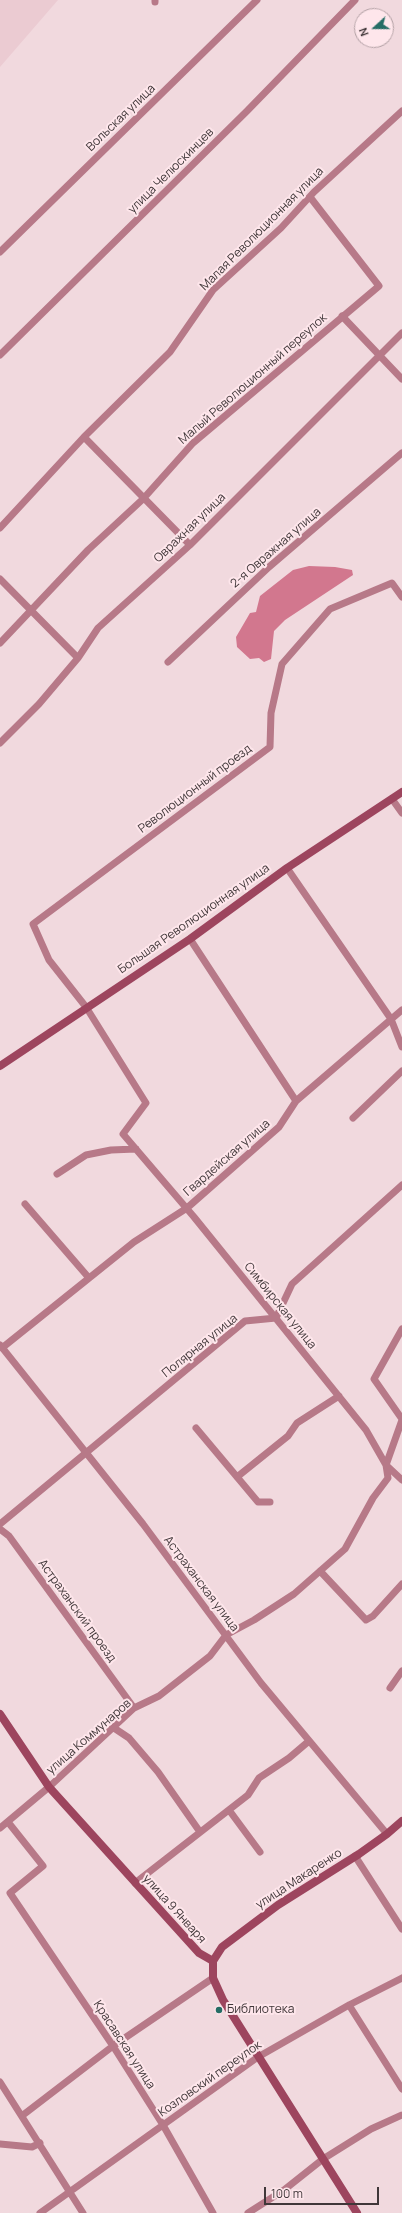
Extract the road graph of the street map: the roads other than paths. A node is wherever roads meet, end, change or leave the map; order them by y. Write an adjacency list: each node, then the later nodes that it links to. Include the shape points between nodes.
1 (257, 0): 5 (street, Вольская улица)
2 (355, 0): 8 (street, улица Челюскинцев, via 247,111)
3 (402, 112): 4 (street, Малая Революционная улица)
4 (310, 197): 6 (street, Малый Революционный переулок, via 379,286); 11 (street, Малая Революционная улица, via 281,228 213,290 170,352)
5 (0, 252)
6 (342, 316): 9 (street); 13 (street, Малый Революционный переулок, via 193,444)
7 (402, 333): 9 (street, Овражная улица)
8 (0, 355)
9 (381, 356): 10 (street); 15 (street, Овражная улица)
10 (402, 379)
11 (84, 437): 13 (street); 14 (street, Малая Революционная улица)
12 (402, 453): 21 (street, 2-я Овражная улица, via 269,567)
13 (144, 499): 15 (street); 18 (street, Малый Революционный переулок, via 88,550)
14 (0, 528)
15 (190, 545): 20 (street, Овражная улица, via 98,628)
16 (0, 579): 18 (street)
17 (402, 597): 28 (street, Революционный проезд, via 392,583 330,609 282,664 271,713 270,747 33,924 50,960)
18 (30, 611): 19 (street, Малый Революционный переулок); 20 (street)
19 (0, 644)
20 (78, 658): 22 (street, Овражная улица, via 39,704)
21 (168, 662)
22 (0, 743)
23 (402, 792): 24 (street, Большая Революционная улица)
24 (392, 799): 25 (street); 26 (street, Большая Революционная улица)
25 (402, 813)
26 (287, 868): 27 (street, Большая Революционная улица); 30 (street)
27 (190, 939): 28 (street, Большая Революционная улица); 34 (street)
28 (86, 1007): 32 (street, Большая Революционная улица); 36 (street, Симбирская улица, via 146,1103 123,1134)
29 (402, 1010): 30 (street, Гвардейская улица)
30 (391, 1019): 31 (street); 34 (street, Гвардейская улица)
31 (402, 1047)
32 (0, 1066)
33 (402, 1071): 35 (street)
34 (296, 1101): 40 (street, Гвардейская улица, via 279,1127)
35 (353, 1118)
36 (136, 1149): 37 (street, via 111,1150 86,1156); 40 (street, Симбирская улица)
37 (57, 1174)
38 (402, 1185): 42 (street, via 292,1284)
39 (25, 1204): 41 (street)
40 (187, 1208): 41 (street, Гвардейская улица, via 134,1242); 42 (street, Симбирская улица)
41 (89, 1278): 44 (street, Гвардейская улица)
42 (276, 1318): 45 (street, Симбирская улица); 48 (street, Полярная улица, via 245,1321)
43 (402, 1329): 46 (street, улица Коммунаров, via 374,1379)
44 (1, 1346): 48 (street, Астраханская улица)
45 (339, 1396): 49 (street, Симбирская улица, via 366,1430); 50 (street, via 297,1423 288,1436)
46 (402, 1420): 49 (street, улица Коммунаров)
47 (196, 1428): 50 (street)
48 (87, 1454): 53 (street, Полярная улица); 57 (street, Астраханская улица, via 143,1524)
49 (386, 1465): 51 (street, Симбирская улица); 55 (street, улица Коммунаров, via 388,1478 373,1498 345,1549)
50 (237, 1477): 52 (street, via 258,1502)
51 (402, 1480)
52 (270, 1502)
53 (0, 1524)
54 (0, 1529): 60 (street, Астраханский проезд, via 9,1536)
55 (320, 1571): 56 (street, via 366,1620 373,1616); 57 (street, улица Коммунаров, via 294,1594)
56 (402, 1584)
57 (226, 1636): 60 (street, улица Коммунаров, via 210,1656 185,1676 159,1696); 63 (street, Астраханская улица)
58 (402, 1671): 59 (street)
59 (390, 1688)
60 (134, 1708): 62 (street, улица Коммунаров)
61 (0, 1714): 64 (street, улица 9 Января)
62 (114, 1728): 64 (street, улица Коммунаров); 69 (street, via 129,1738 158,1772)
63 (309, 1741): 65 (street, via 259,1778 248,1795); 70 (street, Астраханская улица)
64 (49, 1787): 67 (street, улица Коммунаров); 73 (street, улица 9 Января)
65 (229, 1810): 69 (street); 71 (street)
66 (402, 1821): 70 (street, улица Макаренко)
67 (8, 1822): 68 (street, улица Коммунаров); 79 (street, Красавская улица, via 43,1866 10,1893)
68 (0, 1828)
69 (200, 1832): 73 (street)
70 (387, 1834): 72 (street, улица Макаренко)
71 (260, 1852)
72 (355, 1856): 74 (street); 75 (street, улица Макаренко, via 278,1905 222,1947)
73 (135, 1884): 75 (street, улица 9 Января, via 198,1953)
74 (402, 1929)
75 (213, 1961): 76 (street)
76 (213, 1978): 79 (street); 80 (street, via 223,2000)
77 (402, 1978): 78 (street, Козловский переулок)
78 (349, 2005): 80 (street, Козловский переулок); 82 (street)
79 (113, 2046): 83 (street); 85 (street, Красавская улица)
80 (258, 2057): 85 (street, Козловский переулок); 88 (street)
81 (0, 2082): 83 (street)
82 (402, 2089)
83 (23, 2115): 86 (street)
84 (402, 2115): 88 (street, via 371,2129)
85 (163, 2126): 89 (street, Козловский переулок); 92 (street, Красавская улица)
86 (40, 2143): 87 (street, via 32,2147); 89 (street)
87 (0, 2144)
88 (323, 2158): 93 (street, via 284,2190); 94 (street)
89 (70, 2192): 90 (street, Козловский переулок); 91 (street)
90 (40, 2213)
91 (83, 2213)
92 (213, 2213)
93 (248, 2213)
94 (357, 2213)

